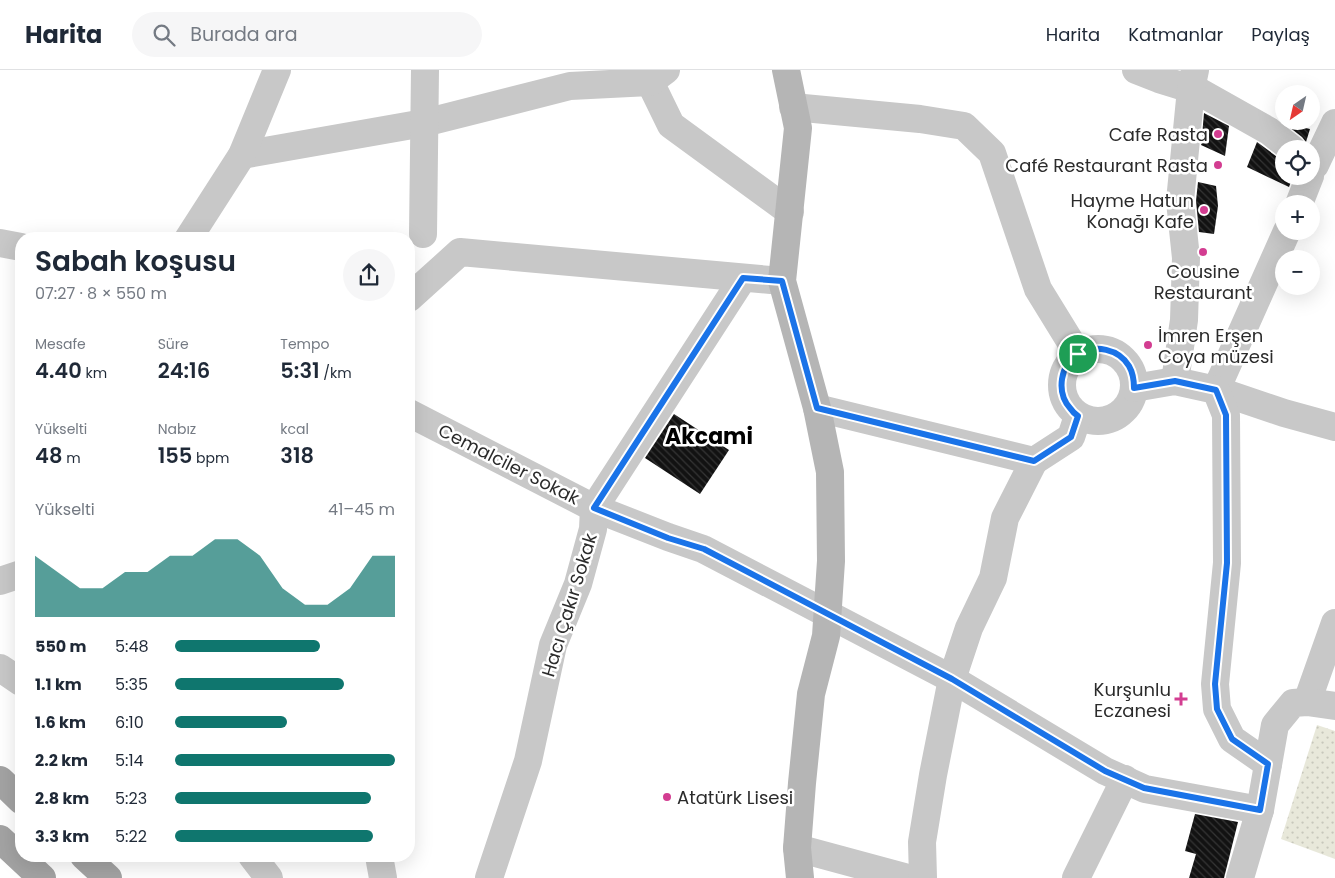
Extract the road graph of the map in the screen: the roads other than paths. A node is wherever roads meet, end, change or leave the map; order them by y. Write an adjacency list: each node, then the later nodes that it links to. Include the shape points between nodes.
1 (277, 70): 11 (street)
2 (425, 70): 9 (street)
3 (786, 70): 7 (street)
4 (1136, 70): 6 (street, via 1159,79)
5 (658, 76): 9 (street, via 570,86); 13 (street, via 671,125)
6 (1193, 79): 10 (street, via 1198,91); 24 (street, via 1180,201 1186,258 1184,320)
7 (793, 107): 13 (street, via 798,128); 23 (street, via 964,126 992,153 1038,289)
8 (1335, 123): 12 (street)
9 (424, 124): 11 (street); 15 (street)
10 (1280, 140)
11 (242, 155): 14 (street)
12 (1320, 158)
13 (790, 212): 21 (street)
14 (192, 232)
15 (415, 236): 19 (street)
16 (1283, 240): 26 (street)
17 (0, 244): 18 (street)
18 (15, 246)
19 (460, 252): 20 (street); 22 (street)
20 (743, 278): 21 (street); 32 (street, Hacı Çakır Sokak)
21 (782, 281): 27 (street)
22 (415, 293)
23 (1078, 354): 25 (street, via 1100,349 1122,357 1134,377); 29 (street, via 1063,372 1061,384 1069,408)
24 (1175, 381): 25 (street); 26 (street)
25 (1134, 388): 29 (street, via 1132,400 1115,418 1103,422)
26 (1216, 390): 30 (street); 42 (street, via 1226,415 1227,563 1215,684 1217,709 1232,739)
27 (817, 408): 31 (street); 35 (street, via 830,472)
28 (415, 416): 32 (street, Cemalciler Sokak)
29 (1078, 416): 31 (street, via 1071,437)
30 (1335, 426)
31 (1034, 461): 39 (street, via 1005,518 993,578 969,628)
32 (594, 508): 35 (street, Cemalciler Sokak, via 704,549); 58 (street, Hacı Çakır Sokak, via 593,529 578,584 553,645 528,761)
33 (15, 576): 34 (street)
34 (0, 581)
35 (828, 615): 39 (street, Cemalciler Sokak); 48 (street, via 811,694)
36 (1335, 623): 40 (street)
37 (0, 668): 38 (street)
38 (15, 678)
39 (952, 679): 43 (street, Cemalciler Sokak, via 1105,771); 61 (street, via 922,842)
40 (1300, 702): 41 (street); 42 (street, via 1275,725)
41 (1335, 706)
42 (1268, 764): 46 (street)
43 (1125, 779): 46 (street, Cemalciler Sokak, via 1144,788); 62 (street)
44 (0, 780): 45 (main road)
45 (15, 794)
46 (1260, 810): 63 (street)
47 (0, 840): 49 (main road)
48 (797, 848): 59 (street); 60 (street)
49 (15, 854)
50 (24, 862): 54 (main road)
51 (91, 862): 55 (main road)
52 (257, 862): 56 (street)
53 (380, 862): 57 (street)
54 (42, 878)
55 (108, 878)
56 (269, 878)
57 (383, 878)
58 (489, 878)
59 (800, 878)
60 (908, 878)
61 (922, 878)
62 (1076, 878)
63 (1240, 878)

